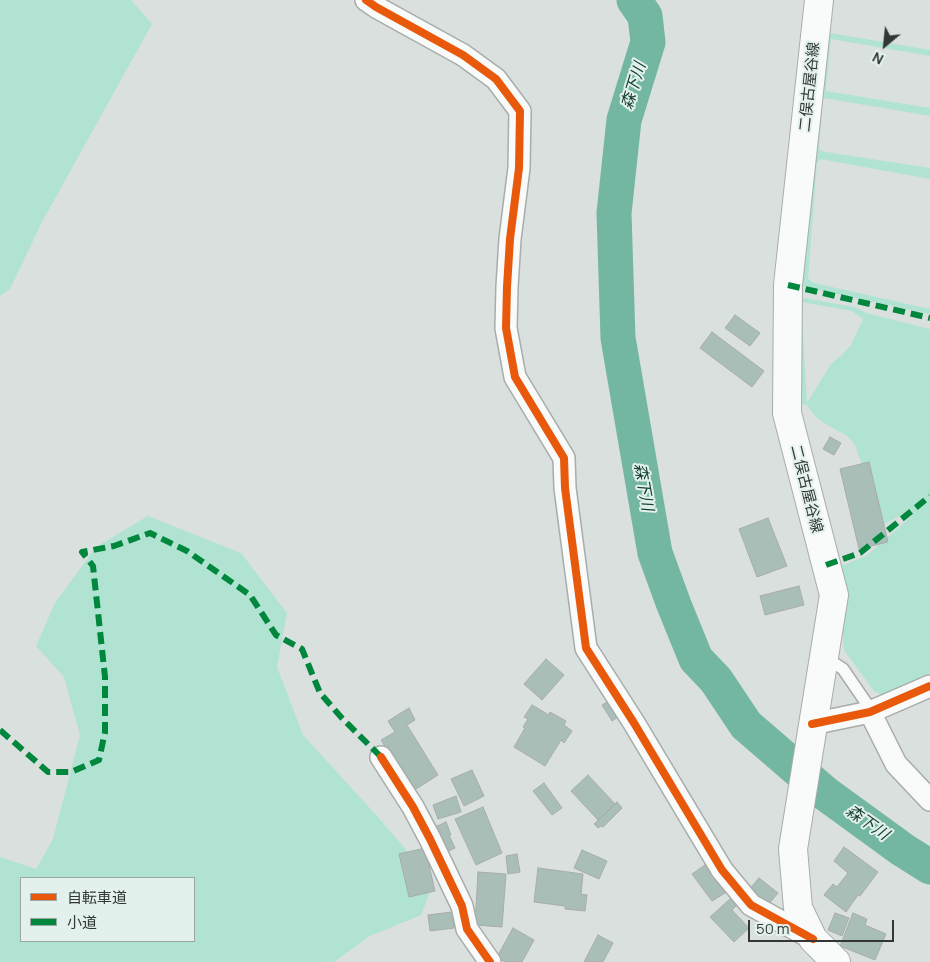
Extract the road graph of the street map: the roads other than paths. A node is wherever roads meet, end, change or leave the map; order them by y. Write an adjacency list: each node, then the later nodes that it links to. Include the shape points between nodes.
1 (366, 0): 9 (street, via 463,55 496,79 520,110 519,168 510,239 506,328 515,376 564,458 586,648 722,870 751,905)
2 (819, 0): 3 (main road, 二俣古屋谷線, via 788,285 787,414 834,595)
3 (823, 659): 5 (lane, via 843,669); 6 (main road, 二俣古屋谷線)
4 (930, 686): 5 (street)
5 (870, 712): 6 (street); 8 (street, via 896,764)
6 (812, 724): 9 (main road, 二俣古屋谷線, via 794,849 798,908)
7 (381, 757): 10 (street, via 430,839 462,906 467,929)
8 (930, 800)
9 (813, 939): 11 (main road, 二俣古屋谷線)
10 (490, 962)
11 (836, 962)

